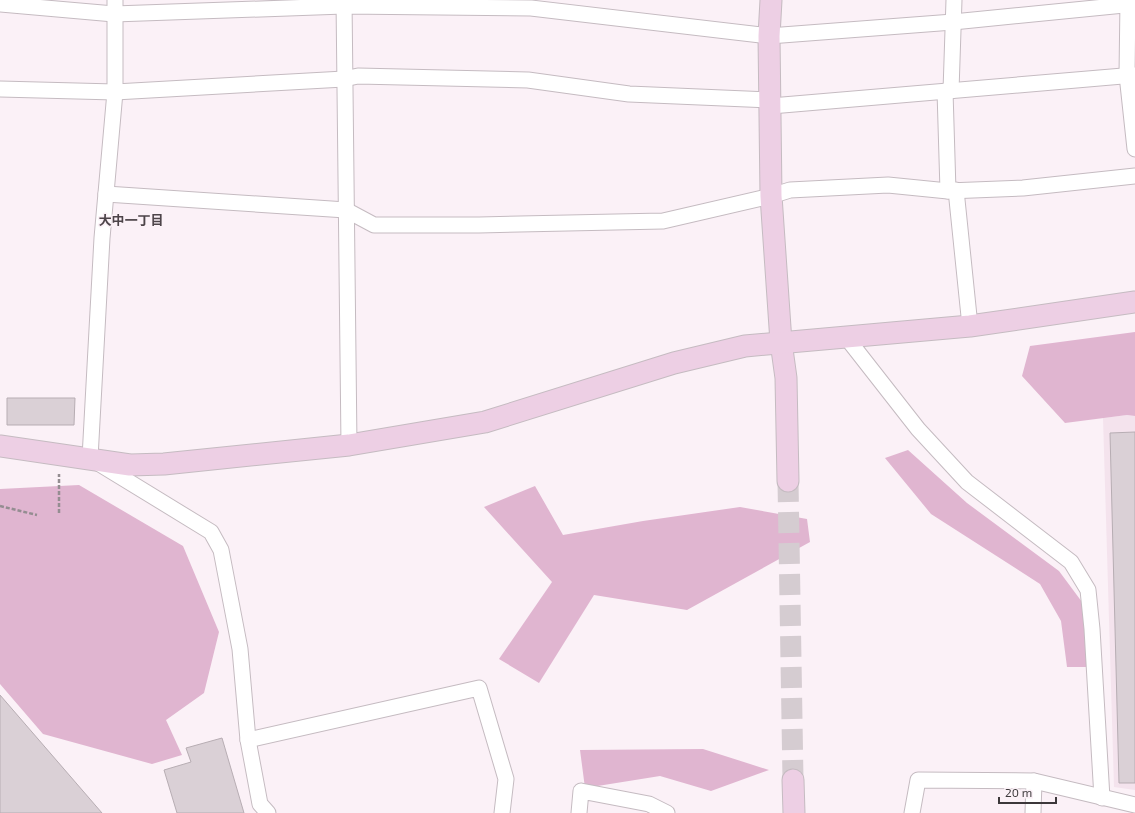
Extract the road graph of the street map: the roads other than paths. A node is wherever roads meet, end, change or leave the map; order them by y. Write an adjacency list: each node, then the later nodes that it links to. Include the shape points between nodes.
1 (771, 0): 8 (street)
2 (954, 0): 7 (street)
3 (344, 3): 6 (street); 8 (street, via 531,8); 10 (street)
4 (1130, 3): 7 (street); 9 (street)
5 (0, 4): 6 (street)
6 (115, 7): 13 (street)
7 (954, 22): 8 (street); 12 (street)
8 (769, 36): 14 (street)
9 (1131, 75): 12 (street); 15 (street)
10 (344, 79): 13 (street); 14 (street, via 358,76 528,80 629,94); 20 (street)
11 (0, 89): 13 (street)
12 (948, 91): 14 (street); 17 (street)
13 (115, 92): 18 (street)
14 (771, 103): 19 (street)
15 (1135, 149)
16 (1135, 176): 17 (street, via 1023,188)
17 (952, 191): 19 (street, via 888,185 790,190); 22 (street)
18 (106, 194): 20 (street); 27 (street)
19 (771, 196): 20 (street, via 663,221 479,225 374,224); 24 (street)
20 (346, 210): 25 (street)
21 (1135, 302): 22 (street)
22 (970, 326): 23 (street)
23 (846, 337): 24 (street); 32 (street, via 918,429 967,482 1071,562 1088,590)
24 (781, 342): 25 (street, via 745,346 674,363 485,422); 28 (street, via 786,378)
25 (349, 445): 27 (street, via 164,464 130,465)
26 (0, 446): 27 (street)
27 (90, 458): 29 (street, via 210,532 221,550 240,648)
28 (788, 481)
29 (248, 740): 34 (street, via 260,804); 35 (street, via 479,688 506,779)
30 (793, 780): 38 (street)
31 (1034, 781): 32 (street); 39 (street, via 918,780); 40 (street)
32 (1102, 798): 33 (street)
33 (1135, 805)
34 (268, 813)
35 (502, 813)
36 (579, 813): 37 (street, via 582,791 649,804)
37 (667, 813)
38 (794, 813)
39 (912, 813)
40 (1033, 813)

